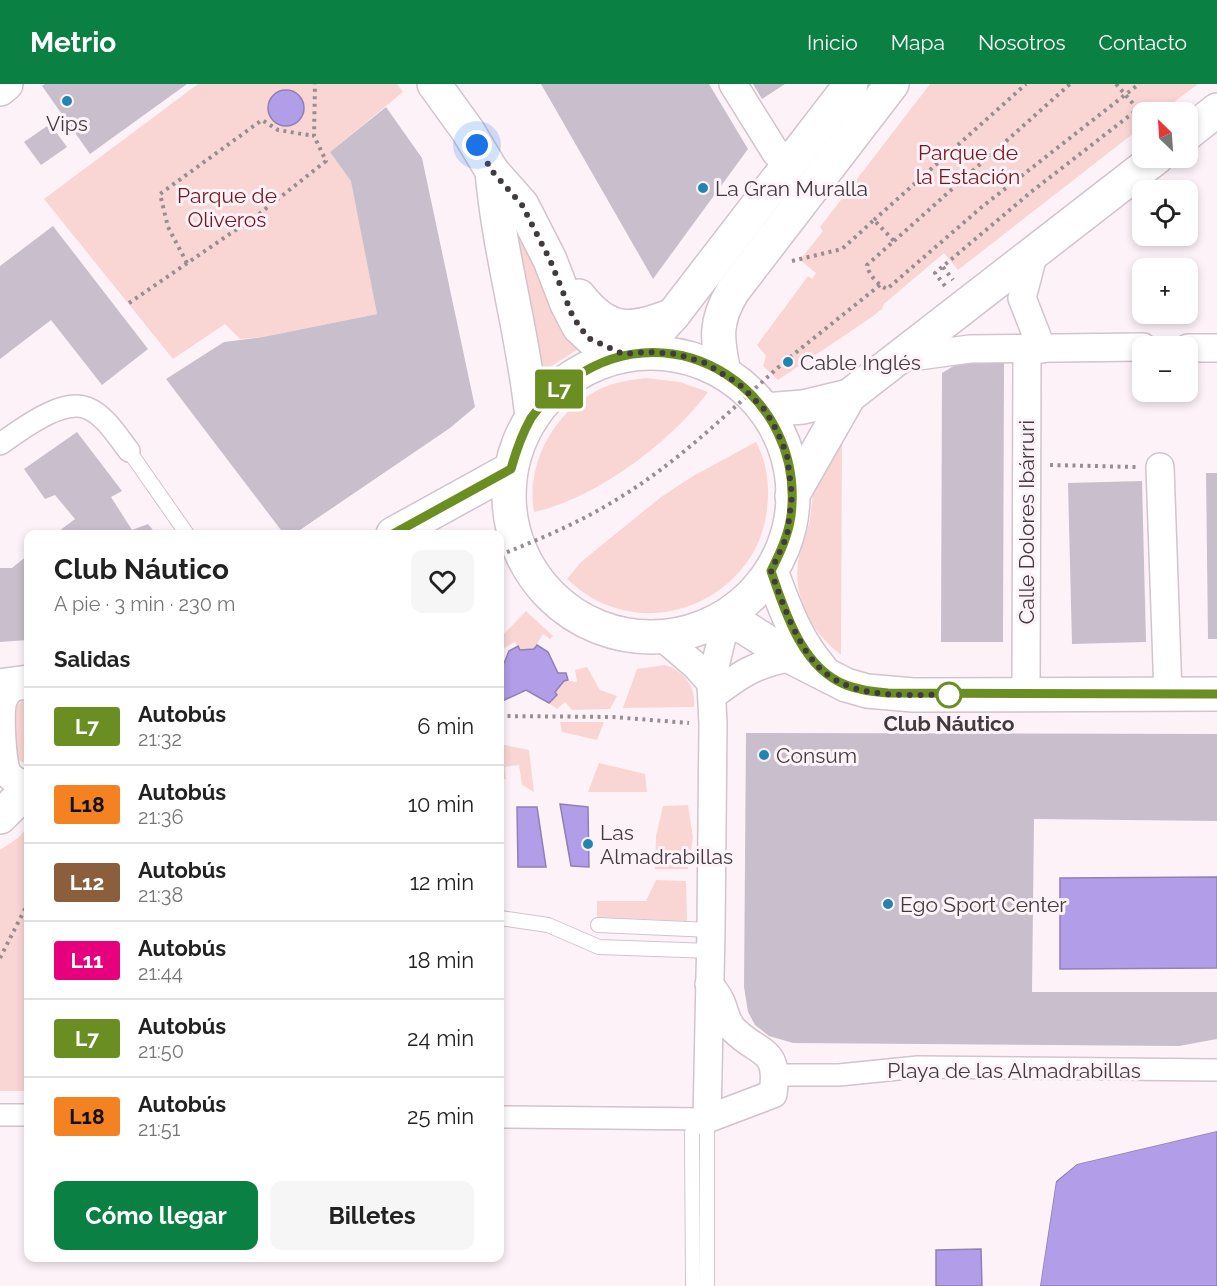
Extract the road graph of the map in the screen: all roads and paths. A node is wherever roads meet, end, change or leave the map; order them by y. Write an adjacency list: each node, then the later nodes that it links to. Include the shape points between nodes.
1 (6, 84): 11 (main road)
2 (315, 84): 17 (path)
3 (434, 84): 20 (main road)
4 (733, 84): 18 (street, via 776,153)
5 (851, 84): 18 (main road)
6 (892, 84): 37 (main road, via 724,305 718,339)
7 (1026, 84): 21 (path)
8 (1070, 84): 22 (path)
9 (1116, 84): 12 (path)
10 (1139, 84): 12 (path)
11 (0, 88)
12 (1125, 94): 13 (path); 28 (path, via 886,289)
13 (1132, 102)
14 (1217, 110): 16 (main road)
15 (1132, 114): 27 (path)
16 (1198, 125)
17 (314, 136): 26 (path, via 326,161 259,214); 26 (path, via 278,130 262,120 160,194 168,227)
18 (790, 164): 30 (main road)
19 (1143, 168): 23 (main road)
20 (492, 171): 24 (main road, via 522,205); 40 (main road, via 495,211)
21 (874, 220): 22 (path); 25 (path, via 842,249)
22 (894, 241): 28 (path, via 867,265)
23 (1034, 252): 34 (street, via 1022,298); 36 (main road)
24 (550, 260): 30 (main road, via 588,309 610,324 634,327); 35 (main road, via 579,327 595,342)
25 (800, 260)
26 (187, 263): 29 (path)
27 (943, 267)
28 (880, 285): 49 (path, bridge, via 783,362 706,434 628,492 580,520)
29 (129, 303)
30 (673, 315): 35 (main road)
31 (1132, 347): 34 (street)
32 (1198, 348): 33 (street)
33 (1217, 348)
34 (1034, 349): 36 (street, via 969,349); 57 (street, Calle Dolores Ibárruri)
35 (630, 354): 37 (main road, via 677,354); 40 (main road, via 599,363 566,383)
36 (896, 359): 38 (main road)
37 (724, 373): 39 (main road)
38 (849, 396): 39 (main road, via 803,407); 46 (main road)
39 (765, 410): 46 (main road, via 787,455)
40 (532, 418): 45 (main road)
41 (0, 444): 42 (street, via 61,408 87,408 105,420)
42 (129, 451): 47 (lane)
43 (1045, 465): 44 (path)
44 (1160, 467): 58 (street)
45 (511, 469): 48 (main road); 49 (main road)
46 (792, 496): 50 (main road, via 787,536)
47 (184, 530)
48 (400, 530)
49 (506, 545): 52 (main road, via 531,566 572,614 606,632)
50 (771, 571): 51 (main road, via 750,599); 54 (main road, via 792,625 808,654)
51 (725, 618): 52 (main road); 53 (main road); 56 (street)
52 (662, 637): 56 (street, via 696,666)
53 (791, 657): 54 (main road); 56 (street, via 756,666)
54 (826, 675): 57 (main road, via 846,686 888,693)
55 (14, 684): 62 (street, via 2,704 1,725 7,772)
56 (712, 690): 68 (street)
57 (1026, 694): 58 (main road)
58 (1168, 694): 59 (main road)
59 (1217, 694)
60 (504, 716): 61 (path, via 613,717)
61 (699, 724)
62 (24, 784)
63 (24, 793): 64 (main road)
64 (0, 817)
65 (24, 911): 69 (path)
66 (504, 919): 68 (lane, via 548,926 599,947)
67 (598, 926): 68 (lane)
68 (711, 940): 70 (street)
69 (0, 958)
70 (709, 984): 72 (street, via 733,1029 772,1061); 76 (street)
71 (1217, 1070): 72 (street, Playa de las Almadrabillas, via 918,1067 839,1075)
72 (776, 1075): 76 (street, via 773,1094)
73 (0, 1115): 74 (street)
74 (24, 1115)
75 (504, 1117): 76 (street)
76 (707, 1119): 77 (lane, via 693,1129); 78 (lane)
77 (693, 1286)
78 (707, 1286)

